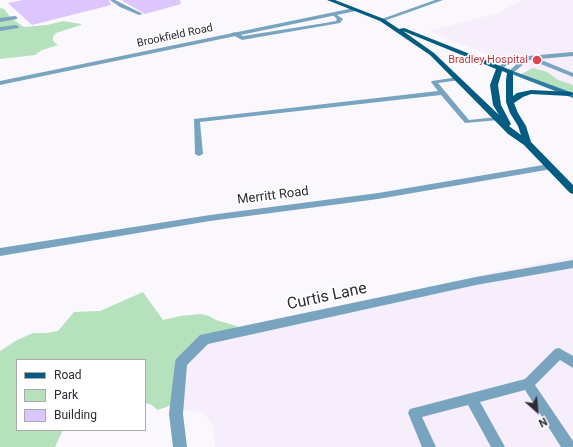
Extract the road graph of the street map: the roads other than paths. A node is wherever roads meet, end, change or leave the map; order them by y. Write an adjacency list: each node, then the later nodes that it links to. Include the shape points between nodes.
1 (112, 0): 5 (lane)
2 (330, 0): 4 (main road)
3 (440, 0): 9 (street)
4 (354, 10): 6 (street, Brookfield Road); 9 (main road)
5 (141, 14)
6 (334, 14): 12 (street, Brookfield Road); 12 (lane, via 340,19 338,22 242,38)
7 (15, 18): 8 (lane)
8 (0, 20)
9 (382, 20): 16 (main road); 19 (main road, via 432,54)
10 (16, 26): 11 (lane)
11 (0, 29)
12 (234, 34): 20 (street, Brookfield Road)
13 (573, 54): 14 (lane)
14 (531, 57): 15 (lane); 18 (lane)
15 (523, 58): 16 (lane, via 508,62); 17 (lane, via 524,61)
16 (500, 68): 17 (main road); 25 (main road, via 494,85 495,95 497,105)
17 (511, 72): 22 (main road); 23 (main road)
18 (572, 73)
19 (458, 79): 21 (lane, via 434,82); 24 (main road)
20 (0, 83)
21 (442, 93): 24 (lane, via 467,122); 27 (lane, via 196,120)
22 (571, 95): 23 (main road, via 531,92 520,95)
23 (510, 102): 26 (main road)
24 (497, 119): 25 (main road)
25 (511, 132): 26 (main road)
26 (527, 143): 28 (main road)
27 (199, 154)
28 (549, 167): 29 (main road); 30 (street, Merritt Road, via 378,196 210,218)
29 (573, 191)
30 (0, 252)
31 (573, 264): 35 (street, Curtis Lane, via 476,281 204,339 181,363 176,414)
32 (573, 363): 33 (lane, via 559,353)
33 (528, 384): 34 (lane); 38 (lane)
34 (471, 399): 36 (lane, via 414,413); 37 (lane)
35 (180, 447)
36 (429, 447)
37 (498, 447)
38 (569, 447)

